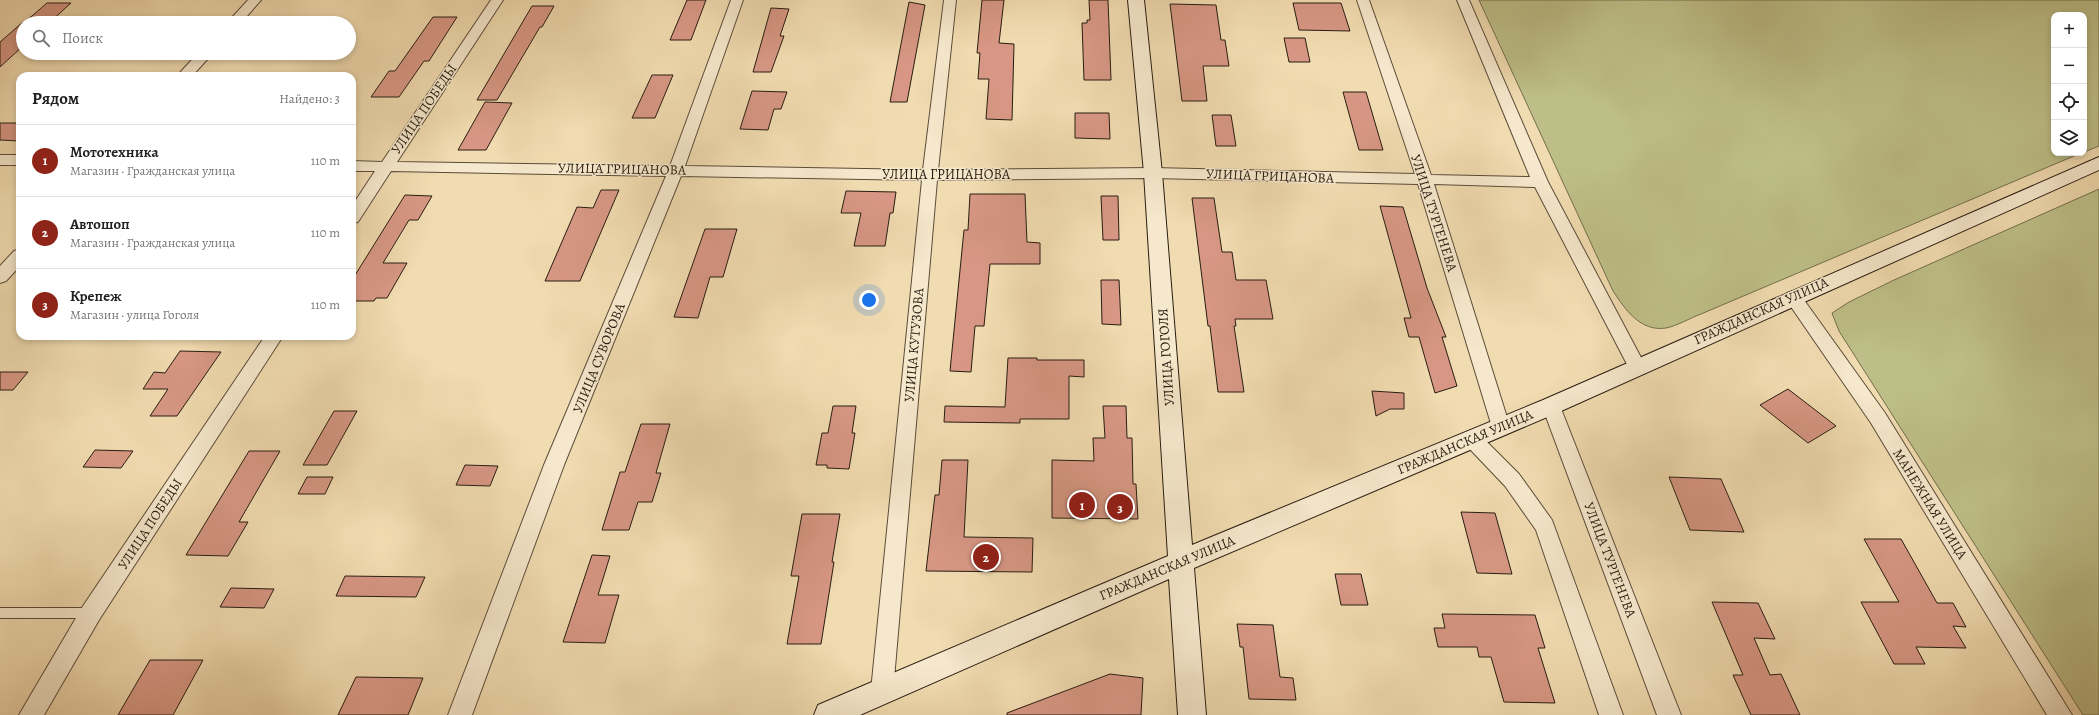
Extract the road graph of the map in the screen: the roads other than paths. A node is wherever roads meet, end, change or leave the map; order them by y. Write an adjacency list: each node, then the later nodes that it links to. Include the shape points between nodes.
1 (255, 0): 8 (street)
2 (497, 0): 15 (street, УЛИЦА ПОБЕДЫ)
3 (737, 0): 16 (street, УЛИЦА СУВОРОВА)
4 (950, 0): 18 (street, УЛИЦА КУТУЗОВА)
5 (1136, 0): 17 (main road, УЛИЦА ГОГОЛЯ)
6 (1364, 0): 19 (street, УЛИЦА ТУРГЕНЕВА)
7 (1463, 0): 20 (street)
8 (240, 16)
9 (199, 60): 10 (street)
10 (188, 72)
11 (0, 160): 12 (street)
12 (16, 160)
13 (2099, 163): 24 (main road, ГРАЖДАНСКАЯ УЛИЦА)
14 (356, 166): 15 (street, УЛИЦА ГРИЦАНОВА)
15 (386, 167): 16 (street, УЛИЦА ГРИЦАНОВА); 21 (street, УЛИЦА ПОБЕДЫ)
16 (676, 170): 18 (street, УЛИЦА ГРИЦАНОВА); 36 (street, УЛИЦА СУВОРОВА, via 554,466)
17 (1153, 173): 18 (street, УЛИЦА ГРИЦАНОВА); 19 (street, УЛИЦА ГРИЦАНОВА); 30 (main road, УЛИЦА ГОГОЛЯ)
18 (930, 175): 33 (street, УЛИЦА КУТУЗОВА)
19 (1425, 180): 20 (street, УЛИЦА ГРИЦАНОВА); 28 (street, УЛИЦА ТУРГЕНЕВА)
20 (1540, 182): 26 (street)
21 (356, 212)
22 (16, 259): 23 (street)
23 (0, 277)
24 (1793, 297): 26 (main road, ГРАЖДАНСКАЯ УЛИЦА); 40 (street, МАНЕЖНАЯ УЛИЦА, via 1878,418)
25 (271, 340): 32 (street, УЛИЦА ПОБЕДЫ)
26 (1637, 367): 27 (main road, ГРАЖДАНСКАЯ УЛИЦА)
27 (1551, 406): 28 (main road, ГРАЖДАНСКАЯ УЛИЦА); 39 (street, УЛИЦА ТУРГЕНЕВА)
28 (1501, 427): 29 (main road, ГРАЖДАНСКАЯ УЛИЦА)
29 (1472, 439): 30 (main road, ГРАЖДАНСКАЯ УЛИЦА); 38 (street, via 1512,480 1545,526)
30 (1180, 562): 33 (main road, ГРАЖДАНСКАЯ УЛИЦА); 37 (main road, УЛИЦА ГОГОЛЯ)
31 (0, 613): 32 (lane)
32 (91, 613): 35 (street, УЛИЦА ПОБЕДЫ)
33 (882, 691): 34 (main road, ГРАЖДАНСКАЯ УЛИЦА)
34 (842, 712)
35 (31, 715)
36 (460, 715)
37 (1192, 715)
38 (1611, 715)
39 (1669, 715)
40 (2060, 715)

